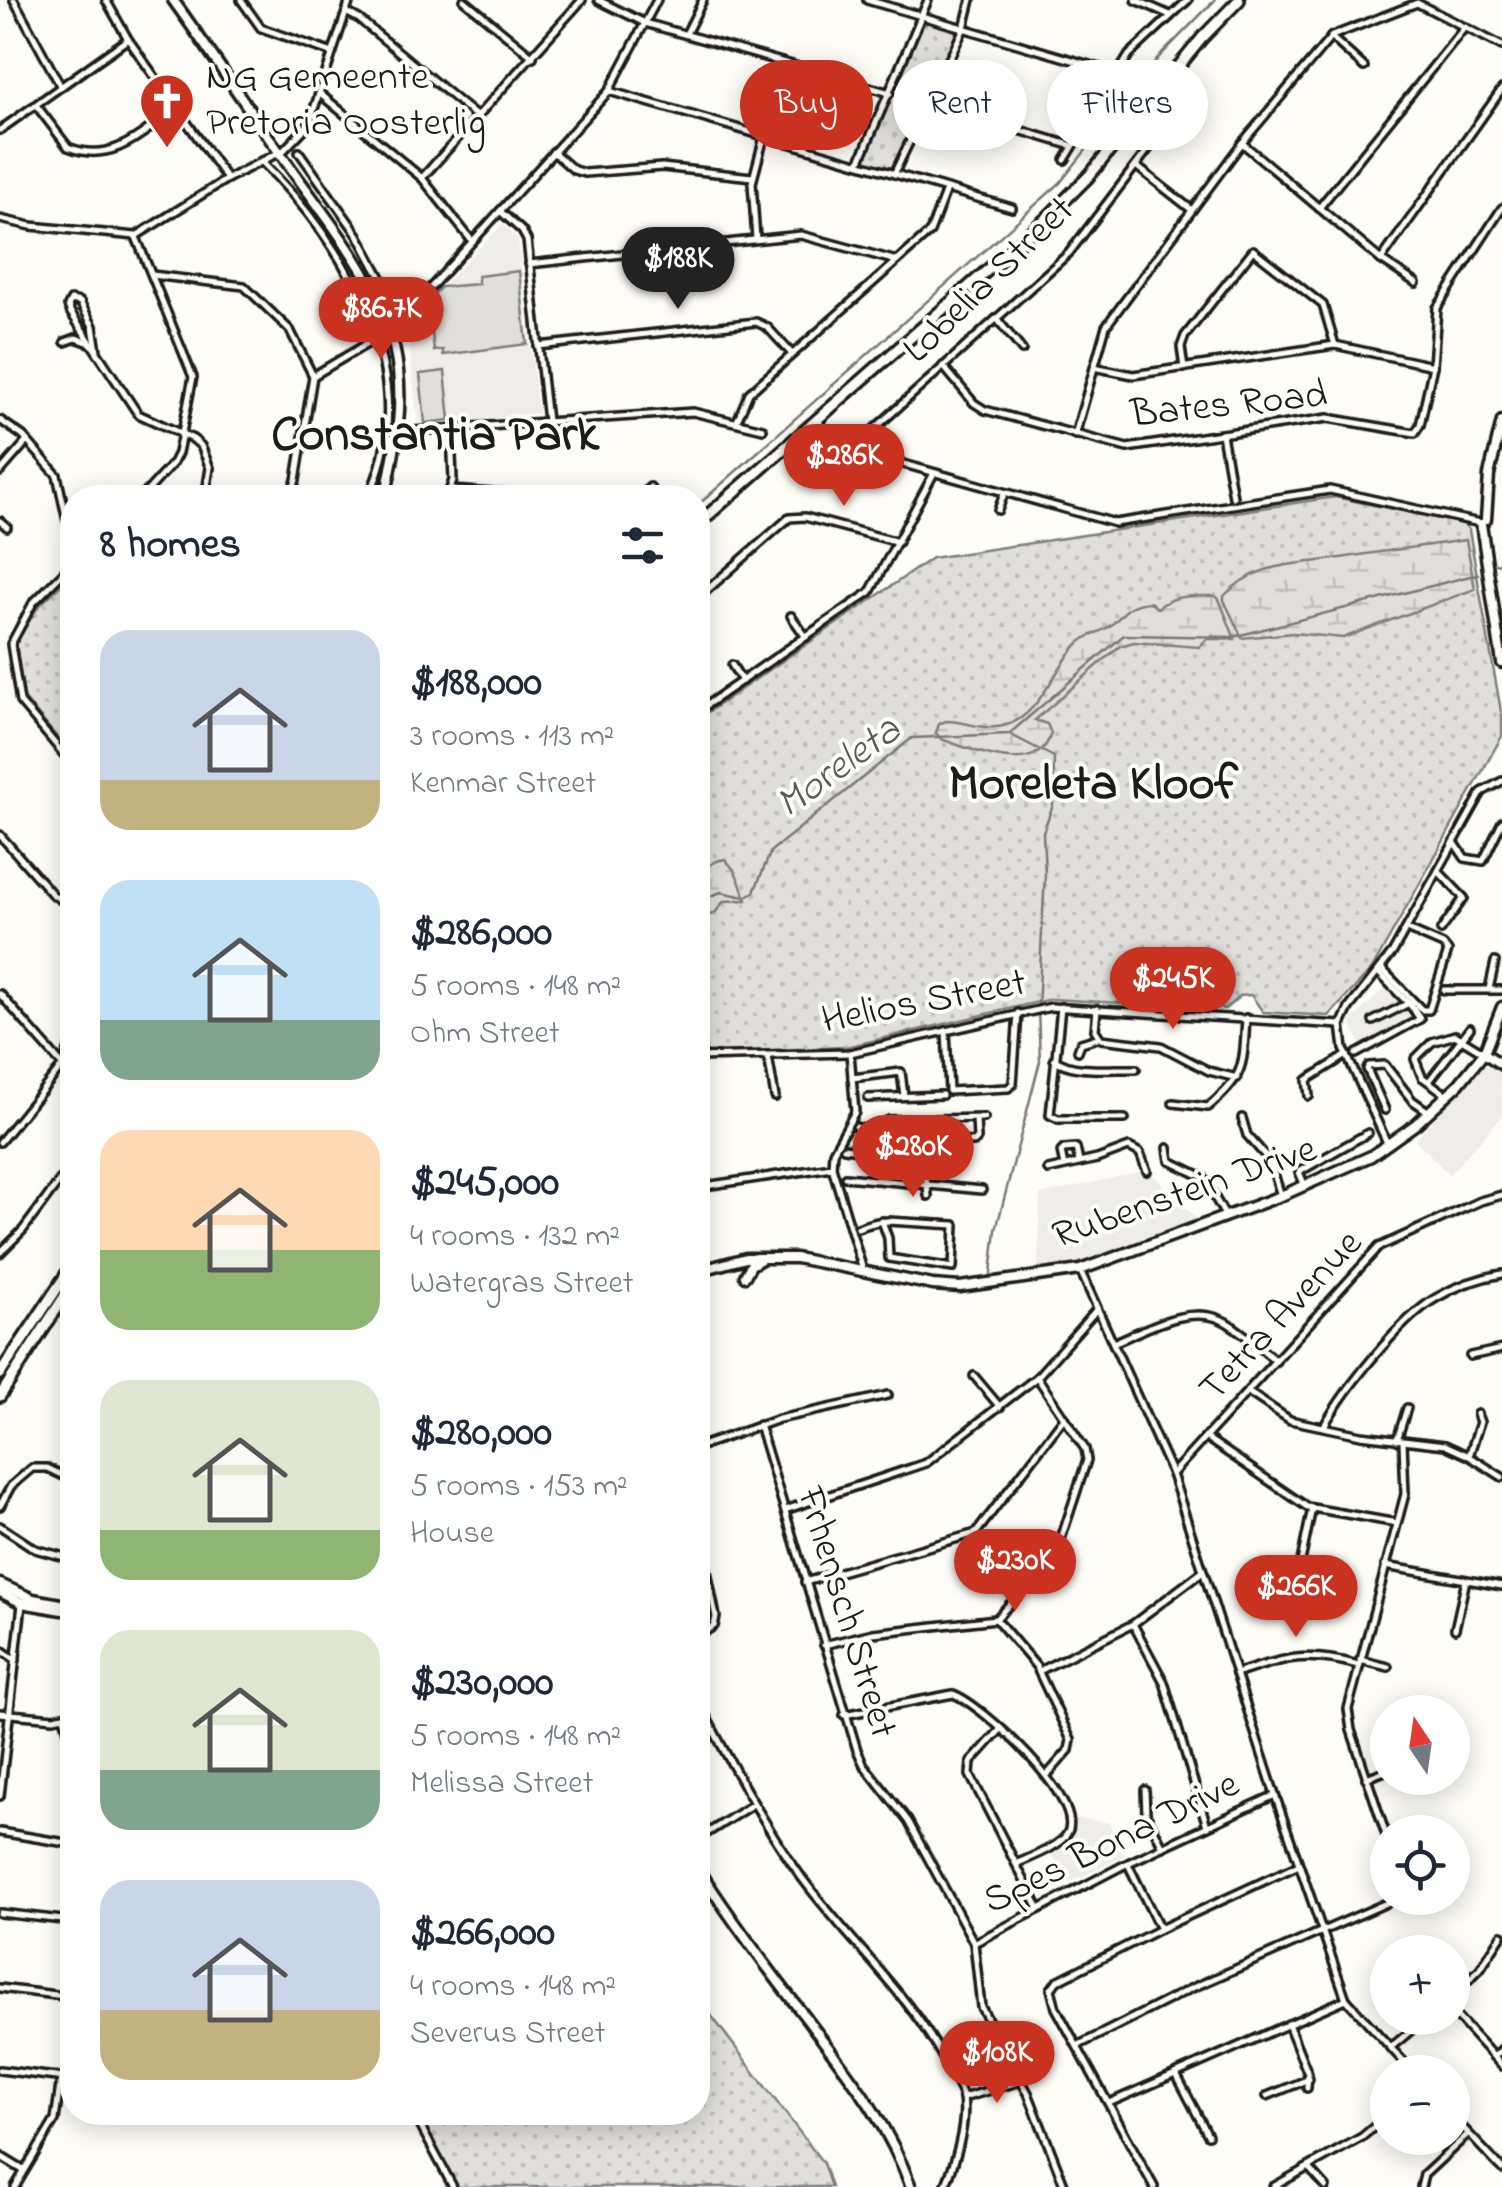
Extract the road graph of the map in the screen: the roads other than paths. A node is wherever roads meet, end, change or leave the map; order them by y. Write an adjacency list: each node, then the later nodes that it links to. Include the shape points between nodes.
1 (14, 0): 33 (street)
2 (106, 0): 25 (street)
3 (174, 0): 49 (street)
4 (241, 0): 27 (street, via 264,30)
5 (350, 0): 17 (street)
6 (464, 0): 28 (street)
7 (582, 0): 28 (street)
8 (598, 0): 20 (street)
9 (657, 0): 20 (street)
10 (703, 0): 23 (street)
11 (867, 0): 19 (street)
12 (928, 0): 19 (street)
13 (972, 0): 22 (street)
14 (1136, 0): 18 (street)
15 (1188, 0): 18 (street)
16 (1240, 1): 90 (main road, via 1080,186)
17 (346, 12): 27 (street); 40 (street)
18 (1171, 15): 31 (street)
19 (923, 16): 22 (street); 37 (street)
20 (645, 23): 23 (street); 35 (street)
21 (1466, 26): 24 (street, via 1420,3); 26 (street); 62 (street)
22 (964, 28): 29 (street); 30 (street)
23 (686, 34): 37 (street)
24 (1331, 37): 32 (street); 43 (street)
25 (128, 39): 33 (street); 39 (street)
26 (1502, 46)
27 (331, 52): 36 (street)
28 (533, 56): 40 (street)
29 (949, 60)
30 (1075, 60)
31 (1126, 60)
32 (1364, 67)
33 (61, 87): 38 (street)
34 (1502, 89): 70 (street)
35 (610, 91): 42 (street); 51 (street)
36 (320, 93): 49 (street, via 306,128); 57 (street)
37 (890, 93): 54 (street)
38 (36, 105): 39 (street, via 68,147 109,152); 41 (street)
39 (176, 108): 59 (street)
40 (477, 117): 57 (street)
41 (1, 129)
42 (740, 130)
43 (1242, 143): 62 (street); 65 (street)
44 (760, 150): 58 (street)
45 (812, 150): 54 (street)
46 (905, 150): 56 (street)
47 (1071, 150): 52 (street)
48 (1148, 150): 55 (street, Lobelia Street)
49 (282, 151): 53 (street); 77 (street, via 367,271)
50 (299, 152): 75 (street, via 361,240)
51 (553, 152): 58 (street, via 584,173 662,167); 64 (street)
52 (1065, 160)
53 (261, 161): 59 (street); 78 (street, via 339,256)
54 (859, 163): 56 (street)
55 (1136, 166): 65 (street); 76 (street, Lobelia Street, via 1073,249)
56 (894, 174): 60 (street)
57 (422, 178): 69 (street)
58 (752, 178): 68 (street)
59 (227, 179): 67 (street)
60 (946, 190): 61 (street); 71 (street, via 933,229)
61 (1012, 208)
62 (1319, 208): 70 (street)
63 (1502, 208): 87 (street, via 1441,300)
64 (500, 210): 69 (street); 72 (street, via 524,234)
65 (1192, 210): 88 (street, via 1110,319)
66 (0, 219): 67 (street)
67 (136, 236): 73 (street)
68 (756, 239): 71 (street, via 805,235); 72 (street)
69 (472, 240): 75 (street)
70 (1381, 260): 74 (street)
71 (897, 261): 85 (street)
72 (529, 264): 82 (street)
73 (152, 275): 91 (street, via 248,288 286,323); 100 (street, via 193,377)
74 (1416, 283)
75 (403, 318): 77 (street)
76 (996, 318): 83 (street); 86 (street, Lobelia Street)
77 (390, 329): 78 (street); 99 (street, via 404,388)
78 (376, 338): 91 (street); 113 (street, via 387,427)
79 (64, 342): 80 (street)
80 (92, 344): 84 (street); 84 (street, via 68,308 72,300 92,323)
81 (1334, 345): 87 (street); 89 (street); 89 (street, via 1323,304 1256,250 1185,336)
82 (538, 346): 85 (street, via 756,322); 95 (street)
83 (1022, 350)
84 (97, 351): 100 (street, via 138,414)
85 (792, 354): 94 (street, via 745,398)
86 (943, 366): 103 (street, Bates Road, via 980,408); 106 (street, Lobelia Street)
87 (1433, 366): 101 (street, Bates Road, via 1420,425 1411,434 1328,418)
88 (1094, 367): 89 (street, via 1133,375); 103 (street)
89 (1184, 368)
90 (872, 373): 96 (main road); 102 (main road)
91 (313, 376): 112 (street)
92 (0, 420): 104 (street)
93 (1502, 420): 121 (street)
94 (737, 421): 95 (street, via 693,412); 98 (street)
95 (547, 422): 97 (street)
96 (818, 423): 102 (main road); 105 (main road)
97 (451, 429): 99 (street); 115 (street)
98 (763, 429)
99 (400, 432): 114 (street)
100 (182, 434): 110 (street, via 173,463); 111 (street, via 208,460)
101 (1222, 434): 103 (street, Bates Road, via 1127,448); 117 (street)
102 (800, 435): 105 (street); 119 (main road)
103 (1075, 436)
104 (27, 441): 107 (street); 109 (street)
105 (822, 443): 106 (street)
106 (850, 451): 108 (street)
107 (0, 472)
108 (933, 475): 116 (street); 123 (street)
109 (60, 485)
110 (153, 485)
111 (208, 485)
112 (295, 485)
113 (371, 485)
114 (391, 485)
115 (449, 485)
116 (1004, 494): 118 (street); 121 (street, via 1115,523 1323,490)
117 (1232, 497)
118 (998, 510)
119 (710, 515)
120 (0, 521): 122 (street)
121 (1483, 521): 126 (street)
122 (6, 526)
123 (898, 542): 125 (street, via 794,517); 128 (street, via 870,592)
124 (60, 576): 134 (street, via 33,603 12,644 20,702)
125 (710, 587)
126 (1496, 603): 129 (street); 130 (street)
127 (790, 616): 128 (street)
128 (806, 637): 132 (street)
129 (1502, 643)
130 (1502, 663)
131 (732, 665): 132 (street)
132 (742, 680): 133 (street)
133 (710, 703)
134 (60, 750)
135 (1502, 781): 138 (street, via 1482,792)
136 (1502, 822): 138 (street, via 1483,861 1464,858)
137 (0, 835): 140 (street)
138 (1454, 842): 139 (street)
139 (1438, 871): 141 (street); 142 (street, via 1464,898)
140 (60, 899)
141 (1406, 929): 144 (street); 144 (street, via 1447,948 1429,1010)
142 (1442, 930)
143 (1495, 962): 145 (street)
144 (1380, 971): 149 (street); 156 (street)
145 (1489, 989): 146 (street); 147 (street)
146 (1444, 990)
147 (1502, 990)
148 (0, 994): 169 (street)
149 (1408, 1003): 155 (street); 164 (street, via 1417,1022)
150 (1061, 1007): 152 (street, Helios Street); 153 (street, Helios Street); 168 (street)
151 (1502, 1007): 163 (street, Rubenstein Drive)
152 (1097, 1008): 154 (street, Helios Street); 159 (street)
153 (1018, 1013): 158 (street, Helios Street); 158 (street, via 1008,1088 949,1090)
154 (1246, 1018): 156 (street, Helios Street); 174 (street, via 1243,1068)
155 (1373, 1021)
156 (1341, 1025): 166 (street)
157 (1470, 1028): 160 (street)
158 (946, 1030): 162 (street, Helios Street)
159 (1098, 1037): 161 (street, via 1079,1044); 174 (street, via 1161,1046)
160 (1462, 1040): 163 (street); 175 (street); 175 (street, via 1440,1039 1415,1059)
161 (1078, 1051)
162 (850, 1053): 165 (street, Helios Street); 173 (street)
163 (1484, 1053): 170 (street); 177 (street, Rubenstein Drive)
164 (1356, 1054)
165 (768, 1055): 167 (street, Helios Street); 180 (street)
166 (1346, 1056): 179 (street, via 1307,1080); 194 (street)
167 (710, 1057)
168 (1054, 1059): 171 (street, via 1076,1067); 188 (street, via 1052,1117)
169 (60, 1061)
170 (1502, 1065)
171 (1136, 1069)
172 (60, 1070): 193 (street)
173 (852, 1078): 178 (street, via 899,1072); 200 (street, via 854,1116)
174 (1236, 1078): 182 (street, via 1208,1107)
175 (1430, 1080): 177 (street)
176 (942, 1095): 178 (street)
177 (1447, 1095): 184 (street, Rubenstein Drive)
178 (904, 1096): 181 (street)
179 (1310, 1096)
180 (775, 1098)
181 (868, 1098)
182 (1173, 1102)
183 (1386, 1110): 184 (street, via 1369,1066 1384,1065)
184 (1429, 1112): 194 (street, Rubenstein Drive)
185 (976, 1118): 186 (street); 189 (street); 192 (street, via 974,1142)
186 (984, 1118)
187 (1242, 1118): 211 (street, via 1246,1135 1270,1160)
188 (1125, 1119)
189 (919, 1120): 190 (street, via 887,1120 866,1131); 192 (street)
190 (856, 1127)
191 (1368, 1133): 207 (street, via 1299,1172)
192 (921, 1140): 195 (street, via 913,1157)
193 (0, 1142)
194 (1388, 1145): 207 (street, Rubenstein Drive)
195 (844, 1148)
196 (1168, 1148): 212 (street, via 1170,1161 1203,1177)
197 (1080, 1163): 199 (street); 199 (street, via 1073,1146 1062,1150); 202 (street, via 1129,1148 1140,1153)
198 (926, 1166): 205 (street)
199 (1064, 1166): 201 (street)
200 (832, 1167): 206 (street); 220 (street)
201 (1048, 1170)
202 (1147, 1171)
203 (845, 1176): 205 (street)
204 (60, 1180): 215 (street)
205 (926, 1184): 208 (street); 210 (street)
206 (710, 1185)
207 (1305, 1186): 211 (street, Rubenstein Drive)
208 (982, 1190)
209 (1502, 1195): 228 (street, Tetra Avenue, via 1379,1247)
210 (928, 1196)
211 (1282, 1196): 212 (street, Rubenstein Drive)
212 (1226, 1216): 219 (street, Rubenstein Drive)
213 (882, 1221): 213 (street, via 956,1226 953,1268 889,1258); 214 (street)
214 (858, 1228)
215 (0, 1253)
216 (765, 1256): 217 (street, Rubenstein Drive); 217 (street, via 745,1275); 220 (street, Rubenstein Drive)
217 (729, 1261): 218 (street, Rubenstein Drive)
218 (710, 1268)
219 (1080, 1270): 220 (street, Rubenstein Drive, via 960,1286); 224 (street)
220 (863, 1271)
221 (1502, 1274): 240 (street, via 1464,1284 1426,1305 1352,1382)
222 (60, 1284): 229 (main road)
223 (60, 1304): 234 (main road)
224 (1097, 1308): 225 (street); 231 (street)
225 (1112, 1343): 228 (street, via 1202,1316 1227,1322); 246 (street)
226 (1502, 1349): 227 (street)
227 (1470, 1356)
228 (1276, 1360): 232 (street, Tetra Avenue)
229 (0, 1374)
230 (974, 1376): 235 (street)
231 (1037, 1377): 235 (street); 238 (street)
232 (1248, 1392): 240 (street, via 1283,1416); 241 (street, Tetra Avenue)
233 (888, 1395): 239 (street)
234 (0, 1396)
235 (1000, 1407): 250 (street, via 922,1466)
236 (1406, 1408): 242 (street)
237 (1476, 1414): 244 (street, via 1480,1422)
238 (1064, 1418): 258 (street, via 976,1533); 265 (street, via 1088,1456 1059,1546)
239 (759, 1425): 243 (street); 250 (street, Frhensch Street)
240 (1324, 1427): 242 (street)
241 (1207, 1438): 246 (street, Tetra Avenue); 249 (street)
242 (1400, 1440): 244 (street); 251 (street, via 1406,1490)
243 (710, 1443)
244 (1469, 1456): 247 (street)
245 (60, 1474): 248 (street, via 32,1468)
246 (1172, 1474): 255 (street)
247 (1502, 1477)
248 (0, 1506)
249 (1312, 1508): 251 (street); 256 (street)
250 (785, 1510): 258 (street, Frhensch Street)
251 (1397, 1523): 254 (street)
252 (0, 1526): 253 (street, via 35,1549)
253 (60, 1556)
254 (1385, 1566): 257 (street); 272 (street)
255 (1203, 1571): 266 (street); 275 (street)
256 (1299, 1571)
257 (1466, 1580): 261 (street); 267 (street)
258 (805, 1582): 269 (street, Frhensch Street)
259 (0, 1584): 263 (street)
260 (710, 1586): 268 (street, via 716,1616)
261 (1502, 1586)
262 (0, 1592): 263 (street)
263 (23, 1599): 264 (street); 271 (street)
264 (60, 1606)
265 (996, 1619): 269 (street); 274 (street)
266 (1133, 1624): 274 (street); 290 (street, via 1168,1694)
267 (1455, 1628)
268 (710, 1629)
269 (824, 1645): 278 (street, Frhensch Street)
270 (0, 1649): 271 (street)
271 (16, 1660): 277 (street)
272 (1359, 1662): 273 (street); 275 (street, via 1310,1656); 284 (street, via 1348,1717)
273 (1388, 1668)
274 (1039, 1671): 282 (street, via 1071,1740)
275 (1236, 1674): 286 (street)
276 (0, 1714): 277 (street)
277 (10, 1714): 279 (street); 287 (street)
278 (844, 1715): 281 (street, via 957,1695); 306 (street, Frhensch Street, via 861,1760 908,1821)
279 (60, 1717)
280 (710, 1723): 288 (street)
281 (1000, 1730): 282 (street); 296 (street, via 969,1772)
282 (1048, 1774): 296 (street, via 1069,1813 1070,1830)
283 (1370, 1778): 284 (street)
284 (1367, 1779): 289 (street)
285 (1145, 1790): 294 (street, via 1146,1813)
286 (1275, 1795): 290 (street, Spes Bona Drive); 297 (street)
287 (0, 1796)
288 (753, 1804): 291 (street); 328 (street, via 804,1880 922,2024)
289 (1379, 1815)
290 (1208, 1826): 294 (street, Spes Bona Drive)
291 (710, 1831)
292 (0, 1834): 293 (street)
293 (60, 1842)
294 (1163, 1847): 295 (street, Spes Bona Drive)
295 (1128, 1863): 299 (street, Spes Bona Drive); 303 (street)
296 (1016, 1864): 299 (street)
297 (1299, 1866): 303 (street); 304 (street)
298 (710, 1887): 341 (street, via 871,2104)
299 (1039, 1909): 306 (street, Spes Bona Drive)
300 (1370, 1911): 304 (street)
301 (0, 1913): 302 (street)
302 (60, 1920)
303 (1160, 1929): 314 (street, via 1057,1981 1050,1994)
304 (1323, 1932): 310 (street); 314 (street)
305 (1502, 1935): 307 (street)
306 (974, 1943): 324 (street, Frhensch Street, via 981,2007)
307 (1470, 1979)
308 (0, 1988): 309 (street)
309 (60, 1996)
310 (1346, 1998): 311 (street); 315 (street)
311 (1288, 2024): 321 (street); 323 (street)
312 (1470, 2031): 318 (street)
313 (1406, 2035): 315 (street)
314 (1078, 2046): 329 (street)
315 (1390, 2048): 317 (street)
316 (1502, 2049): 318 (street)
317 (1397, 2055)
318 (1494, 2057): 319 (street)
319 (1502, 2066)
320 (0, 2070): 322 (street)
321 (1176, 2074): 329 (street); 332 (street)
322 (60, 2078)
323 (1309, 2079): 326 (street); 327 (street)
324 (1021, 2081): 328 (street); 343 (street, Frhensch Street)
325 (60, 2085): 338 (street, via 55,2120)
326 (1307, 2088)
327 (1267, 2096)
328 (963, 2098): 342 (street)
329 (1109, 2104): 344 (street)
330 (420, 2125): 340 (street)
331 (1370, 2130): 336 (street)
332 (1208, 2134)
333 (1470, 2136): 337 (street)
334 (1445, 2155): 347 (street)
335 (0, 2156): 338 (street)
336 (1310, 2168): 345 (street); 346 (street)
337 (1502, 2169)
338 (24, 2171): 339 (street)
339 (15, 2187)
340 (453, 2187)
341 (911, 2187)
342 (945, 2187)
343 (1064, 2187)
344 (1154, 2187)
345 (1272, 2187)
346 (1326, 2187)
347 (1421, 2187)

